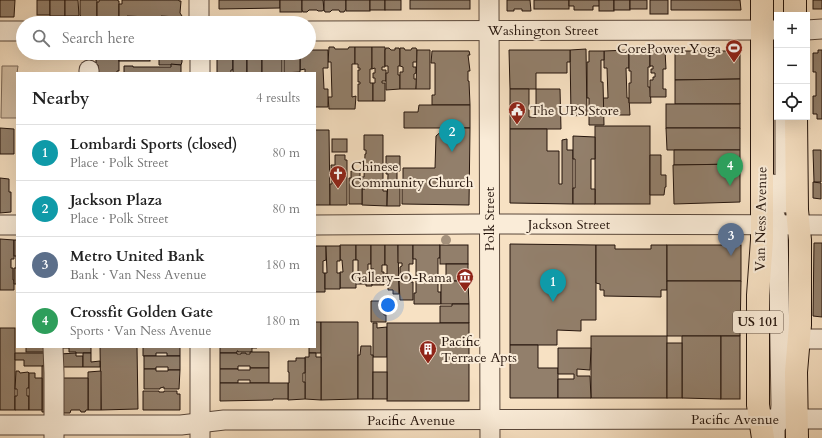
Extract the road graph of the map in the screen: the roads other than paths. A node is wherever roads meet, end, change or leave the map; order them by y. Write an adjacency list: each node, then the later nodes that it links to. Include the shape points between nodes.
1 (199, 0): 9 (street)
2 (489, 0): 10 (street, Polk Street)
3 (762, 0): 11 (highway, Van Ness Avenue / US 101)
4 (772, 0): 11 (street)
5 (784, 0): 7 (street)
6 (795, 0): 8 (highway)
7 (784, 12)
8 (795, 12)
9 (200, 16)
10 (489, 30): 11 (street, Washington Street); 16 (street, Washington Street); 21 (street, Polk Street)
11 (770, 30): 25 (highway, Van Ness Avenue / US 101)
12 (810, 30): 13 (street)
13 (822, 30)
14 (0, 31): 15 (street)
15 (16, 31)
16 (316, 31)
17 (200, 60): 18 (street)
18 (200, 72)
19 (785, 120): 25 (street, via 785,210)
20 (796, 120): 25 (highway, Van Ness Avenue / US 101, via 796,210)
21 (489, 224): 24 (street, Jackson Street); 25 (street, Jackson Street); 34 (street, Polk Street)
22 (0, 225): 23 (street)
23 (16, 225)
24 (316, 225)
25 (780, 225): 26 (street, Jackson Street); 27 (highway, Van Ness Avenue / US 101, via 800,240); 33 (highway, Van Ness Avenue / US 101, via 762,240 758,295 758,405)
26 (822, 225)
27 (799, 339): 28 (street); 33 (highway, Van Ness Avenue / US 101, via 796,372)
28 (822, 339)
29 (53, 348): 36 (street)
30 (200, 348): 35 (street)
31 (822, 419): 33 (street, Pacific Avenue)
32 (0, 425): 36 (street, Pacific Avenue)
33 (779, 427): 34 (street, Pacific Avenue); 37 (street, via 775,428); 38 (street, via 785,428)
34 (490, 429): 35 (street, Pacific Avenue, via 224,420)
35 (200, 430): 36 (street, Pacific Avenue, via 181,425)
36 (54, 432)
37 (774, 438)
38 (786, 438)

